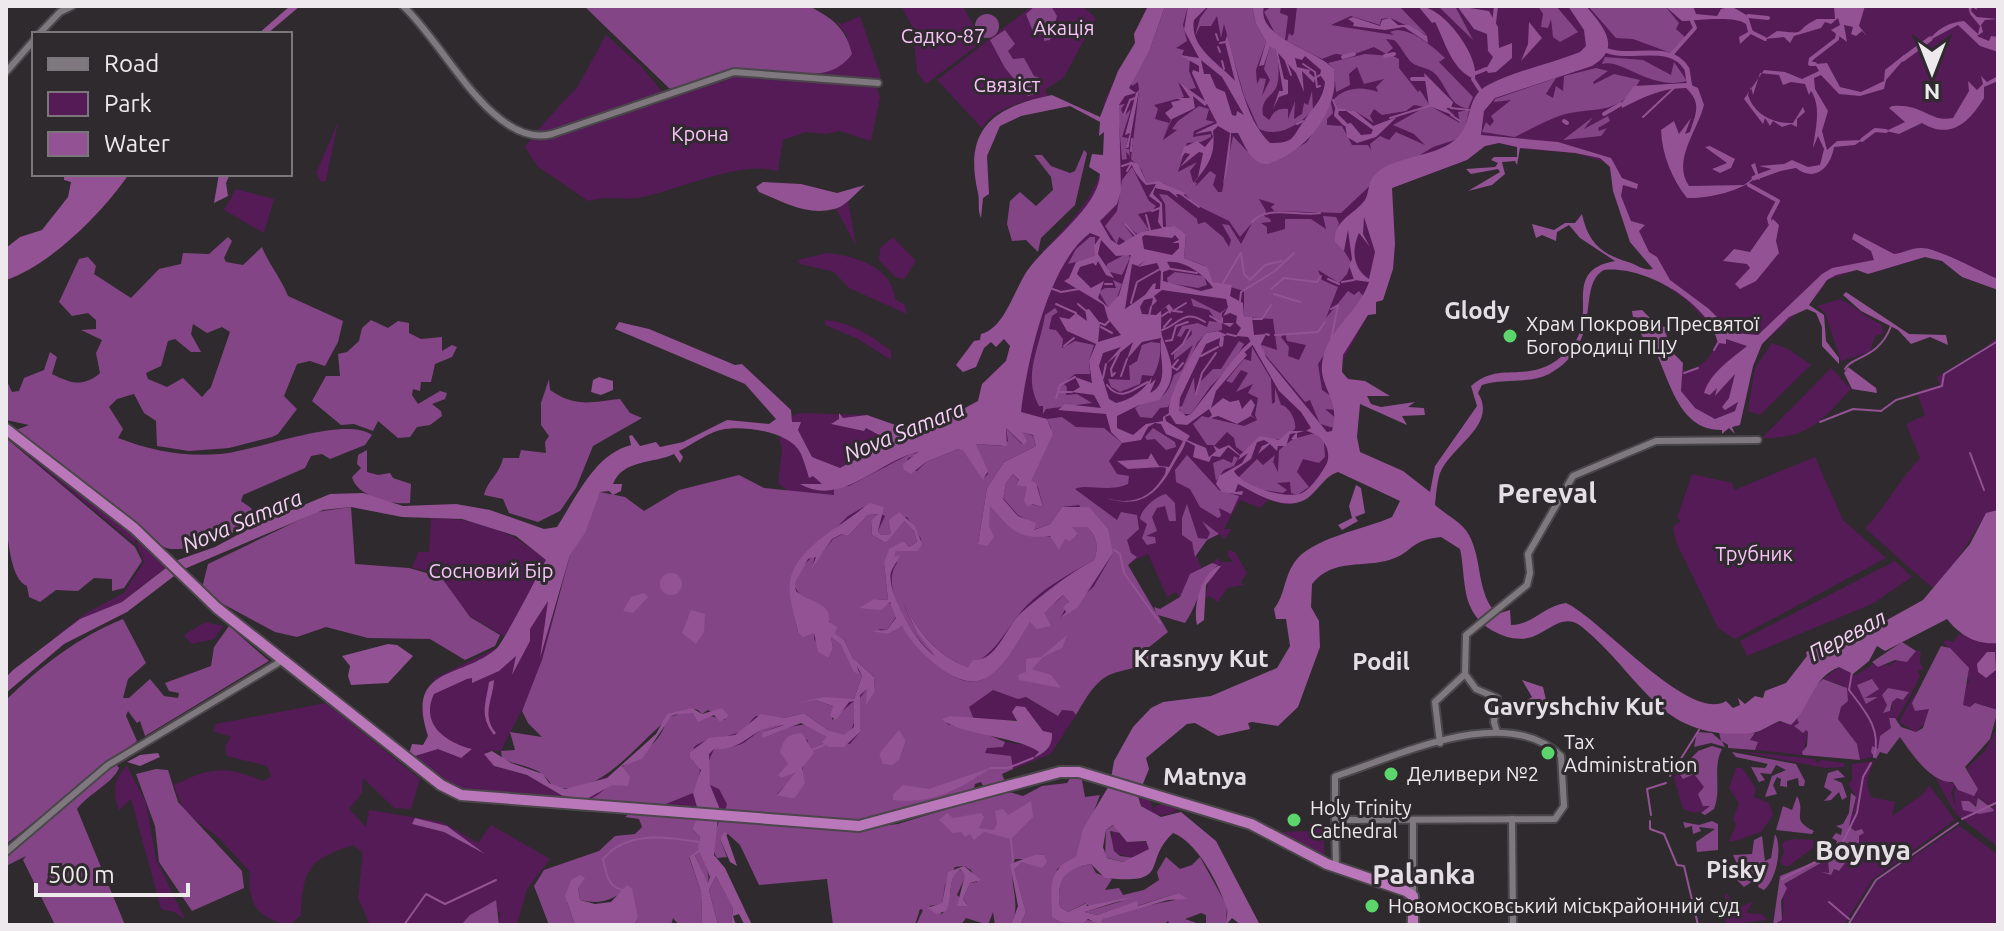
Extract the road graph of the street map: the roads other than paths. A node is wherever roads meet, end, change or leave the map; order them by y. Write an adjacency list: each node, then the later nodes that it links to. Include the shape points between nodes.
1 (72, 6): 3 (street)
2 (403, 6): 6 (street, via 510,128 542,137 734,72)
3 (41, 32)
4 (32, 42): 5 (street)
5 (6, 72)
6 (878, 83)
7 (6, 429): 9 (highway, via 134,528 183,577)
8 (1758, 440): 10 (street, via 1656,441 1573,476 1526,558 1530,577 1523,589 1465,640)
9 (283, 660): 16 (street, via 108,765); 17 (highway, via 441,785 461,795 859,826 1060,772 1079,772 1261,827)
10 (1465, 674): 11 (street, via 1476,689 1497,698); 12 (street, via 1435,706)
11 (1497, 732): 12 (street); 13 (street, via 1539,742 1563,761 1564,806 1555,819)
12 (1440, 743): 14 (street, via 1336,776)
13 (1512, 819): 15 (street); 20 (street)
14 (1336, 820): 15 (street); 17 (street)
15 (1413, 820): 18 (street)
16 (6, 852)
17 (1337, 868): 18 (highway)
18 (1413, 896): 19 (highway)
19 (1413, 925)
20 (1513, 925)

